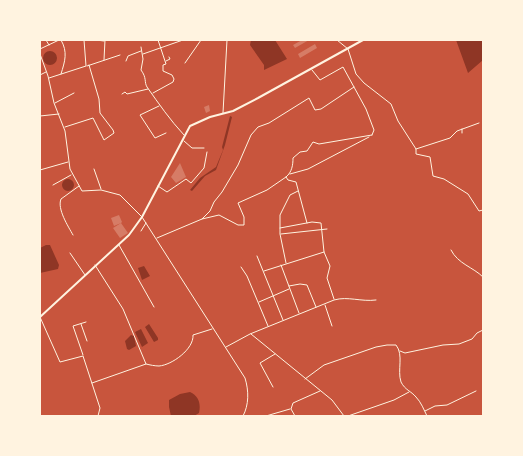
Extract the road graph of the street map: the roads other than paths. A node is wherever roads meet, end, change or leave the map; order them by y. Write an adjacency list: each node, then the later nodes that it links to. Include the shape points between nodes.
1 (46, 40): 12 (street)
2 (60, 40): 12 (street); 31 (street, via 66,58)
3 (84, 40): 27 (street)
4 (96, 40): 5 (street)
5 (105, 40): 22 (street)
6 (158, 40): 14 (street)
7 (183, 40): 14 (street)
8 (201, 40): 25 (street)
9 (227, 40): 40 (street)
10 (337, 40): 16 (street)
11 (363, 40): 16 (highway)
12 (49, 45): 15 (street)
13 (141, 47): 17 (street)
14 (161, 48): 19 (street); 24 (street)
15 (40, 49)
16 (348, 49): 28 (highway); 51 (street, via 356,74 391,104 398,121)
17 (142, 51): 19 (street); 23 (street, via 128,56)
18 (40, 54): 29 (street)
19 (143, 54): 34 (street, via 141,70 146,76 146,85)
20 (120, 56): 22 (street)
21 (169, 57): 24 (street)
22 (104, 61): 26 (street)
23 (126, 61)
24 (166, 61): 37 (street, via 163,71 173,75 174,81)
25 (185, 63)
26 (90, 65): 27 (street); 44 (street, via 99,99 100,114 114,133 104,140 93,118)
27 (86, 66): 31 (street)
28 (311, 69): 33 (street, via 320,80 343,67); 40 (highway)
29 (46, 71): 30 (street); 32 (street)
30 (40, 74)
31 (61, 74): 32 (street)
32 (49, 78): 38 (street)
33 (354, 87): 48 (street, via 374,130); 66 (street, via 321,109 315,110 309,98 258,127 251,135 238,165 210,212)
34 (149, 88): 36 (street); 37 (street)
35 (74, 92): 38 (street)
36 (122, 94)
37 (152, 94): 39 (street)
38 (54, 103): 41 (street)
39 (159, 106): 46 (street, via 140,115 155,138); 49 (street)
40 (225, 113): 49 (highway, via 190,126)
41 (59, 114): 42 (street); 44 (street)
42 (40, 116)
43 (479, 122): 45 (street)
44 (64, 127): 53 (street)
45 (462, 129): 47 (street); 51 (street, via 454,132 450,138)
46 (166, 133)
47 (462, 133)
48 (372, 135): 57 (street, via 308,169); 57 (street, via 319,144 312,142 307,151 300,152 292,158)
49 (183, 137): 50 (street, via 192,148); 61 (highway)
50 (204, 148)
51 (416, 149): 64 (street, via 416,154 430,157 433,176 444,179 468,194 479,211)
52 (207, 152): 61 (street, via 204,168 191,183 186,179 167,192)
53 (69, 162): 55 (street); 56 (street)
54 (94, 169): 62 (street)
55 (40, 170)
56 (72, 174): 59 (street); 60 (street)
57 (289, 174): 58 (street)
58 (286, 177): 63 (street, via 296,182); 66 (street, via 267,190 238,203 244,217 244,225 238,225 219,214)
59 (53, 185)
60 (80, 186): 62 (street, via 83,192); 74 (street, via 60,202 64,218)
61 (157, 186): 65 (highway)
62 (101, 190): 65 (street, via 120,195)
63 (298, 191): 68 (street); 69 (street, via 290,195 280,215)
64 (483, 210)
65 (142, 217): 67 (street); 76 (highway, via 129,236)
66 (202, 219): 75 (street)
67 (146, 223): 72 (street); 75 (street)
68 (307, 223): 69 (street); 70 (street, via 321,222)
69 (280, 228): 73 (street)
70 (322, 229): 71 (street); 73 (street); 78 (street)
71 (326, 229)
72 (141, 231)
73 (280, 234): 81 (street)
74 (73, 235)
75 (156, 238): 104 (street)
76 (119, 244): 82 (highway); 95 (street)
77 (451, 250): 87 (street, via 458,261)
78 (324, 252): 81 (street); 91 (street, via 330,266 327,278)
79 (70, 253): 86 (street)
80 (258, 256): 85 (street)
81 (286, 263): 83 (street)
82 (95, 265): 86 (highway); 112 (street, via 123,309)
83 (281, 265): 85 (street); 88 (street)
84 (241, 267): 93 (street)
85 (264, 271): 90 (street)
86 (84, 275): 98 (highway)
87 (483, 277)
88 (289, 286): 89 (street); 96 (street, via 307,285)
89 (290, 289): 90 (street); 97 (street)
90 (274, 296): 93 (street); 99 (street)
91 (334, 300): 92 (street, via 344,297); 94 (street)
92 (376, 300)
93 (258, 302): 102 (street)
94 (324, 304): 96 (street); 103 (street)
95 (154, 307)
96 (316, 307): 97 (street)
97 (299, 313): 99 (street)
98 (40, 317): 111 (street, via 60,362)
99 (283, 320): 102 (street)
100 (86, 322): 101 (street)
101 (81, 323): 107 (street); 111 (street, via 73,326)
102 (268, 326): 106 (street)
103 (332, 326)
104 (213, 329): 108 (street); 112 (street, via 193,335 193,341 182,356 160,366)
105 (483, 330): 109 (street, via 472,339 459,344 405,353)
106 (250, 334): 108 (street); 110 (street)
107 (87, 341)
108 (225, 347): 122 (street, via 240,369 248,388 247,409)
109 (400, 351): 113 (street, via 396,345 376,347 324,365); 118 (street, via 401,382)
110 (275, 353): 113 (street); 115 (street, via 260,363)
111 (83, 356): 114 (street)
112 (146, 364): 114 (street)
113 (305, 379): 116 (street)
114 (92, 383): 121 (street, via 100,408)
115 (273, 387)
116 (320, 390): 119 (street, via 293,403); 125 (street, via 332,400)
117 (476, 391): 120 (street, via 447,405 435,406)
118 (409, 392): 120 (street, via 418,399); 126 (street)
119 (291, 409): 123 (street); 124 (street)
120 (424, 412): 127 (street)
121 (98, 416)
122 (243, 416)
123 (266, 416)
124 (294, 416)
125 (344, 416)
126 (348, 416)
127 (427, 416)

